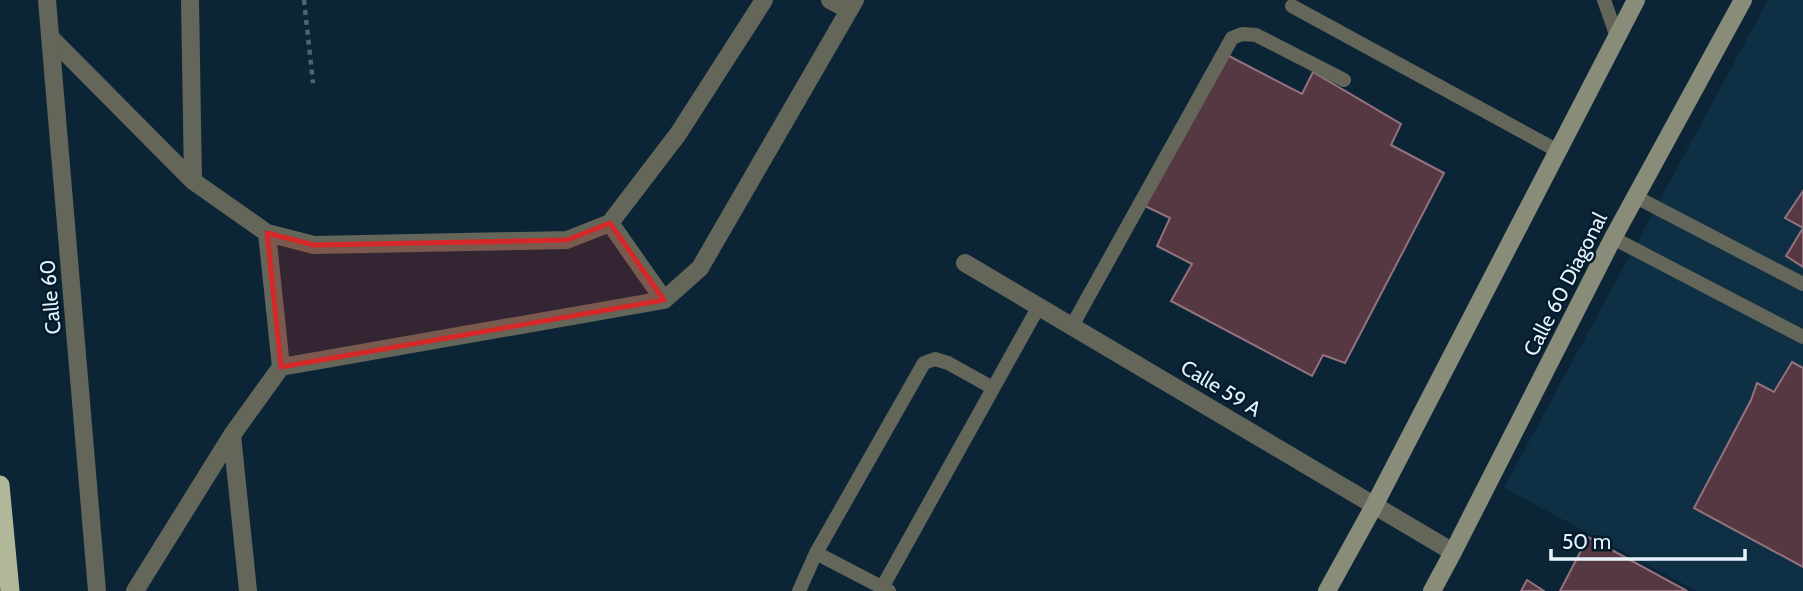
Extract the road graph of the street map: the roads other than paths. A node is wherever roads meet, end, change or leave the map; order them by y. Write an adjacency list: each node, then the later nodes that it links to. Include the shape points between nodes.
1 (47, 0): 10 (street, Calle 60)
2 (190, 0): 14 (street)
3 (764, 0): 16 (street, via 678,134)
4 (830, 0): 8 (street)
5 (1604, 0): 11 (lane)
6 (1636, 0): 11 (main road)
7 (1743, 0): 15 (main road, Calle 60 Diagonal)
8 (852, 5): 21 (street, via 700,268)
9 (1292, 6): 13 (lane)
10 (50, 37): 14 (street); 34 (street, Calle 60)
11 (1617, 37): 13 (main road)
12 (1344, 80): 23 (lane, via 1256,35 1232,38)
13 (1558, 151): 29 (main road)
14 (193, 181): 17 (street)
15 (1636, 197): 18 (main road, Calle 60 Diagonal); 20 (lane)
16 (610, 223): 17 (street, via 567,240 314,245); 21 (street)
17 (267, 233): 25 (street)
18 (1613, 238): 24 (lane); 30 (main road, Calle 60 Diagonal)
19 (965, 263): 22 (street, Calle 59 A)
20 (1803, 284)
21 (663, 300): 25 (street)
22 (1039, 306): 23 (street, Calle 59 A); 26 (lane)
23 (1072, 326): 29 (street, Calle 59 A)
24 (1803, 337)
25 (281, 366): 27 (street)
26 (993, 387): 31 (lane, via 948,363 935,359 925,363); 32 (lane)
27 (232, 435): 35 (street); 36 (street)
28 (0, 485): 33 (highway)
29 (1374, 506): 30 (street, Calle 59 A); 38 (main road)
30 (1453, 552): 39 (main road, Calle 60 Diagonal)
31 (816, 554): 32 (lane); 37 (lane)
32 (886, 589)
33 (10, 591)
34 (97, 591)
35 (135, 591)
36 (248, 591)
37 (799, 591)
38 (1327, 591)
39 (1432, 591)

